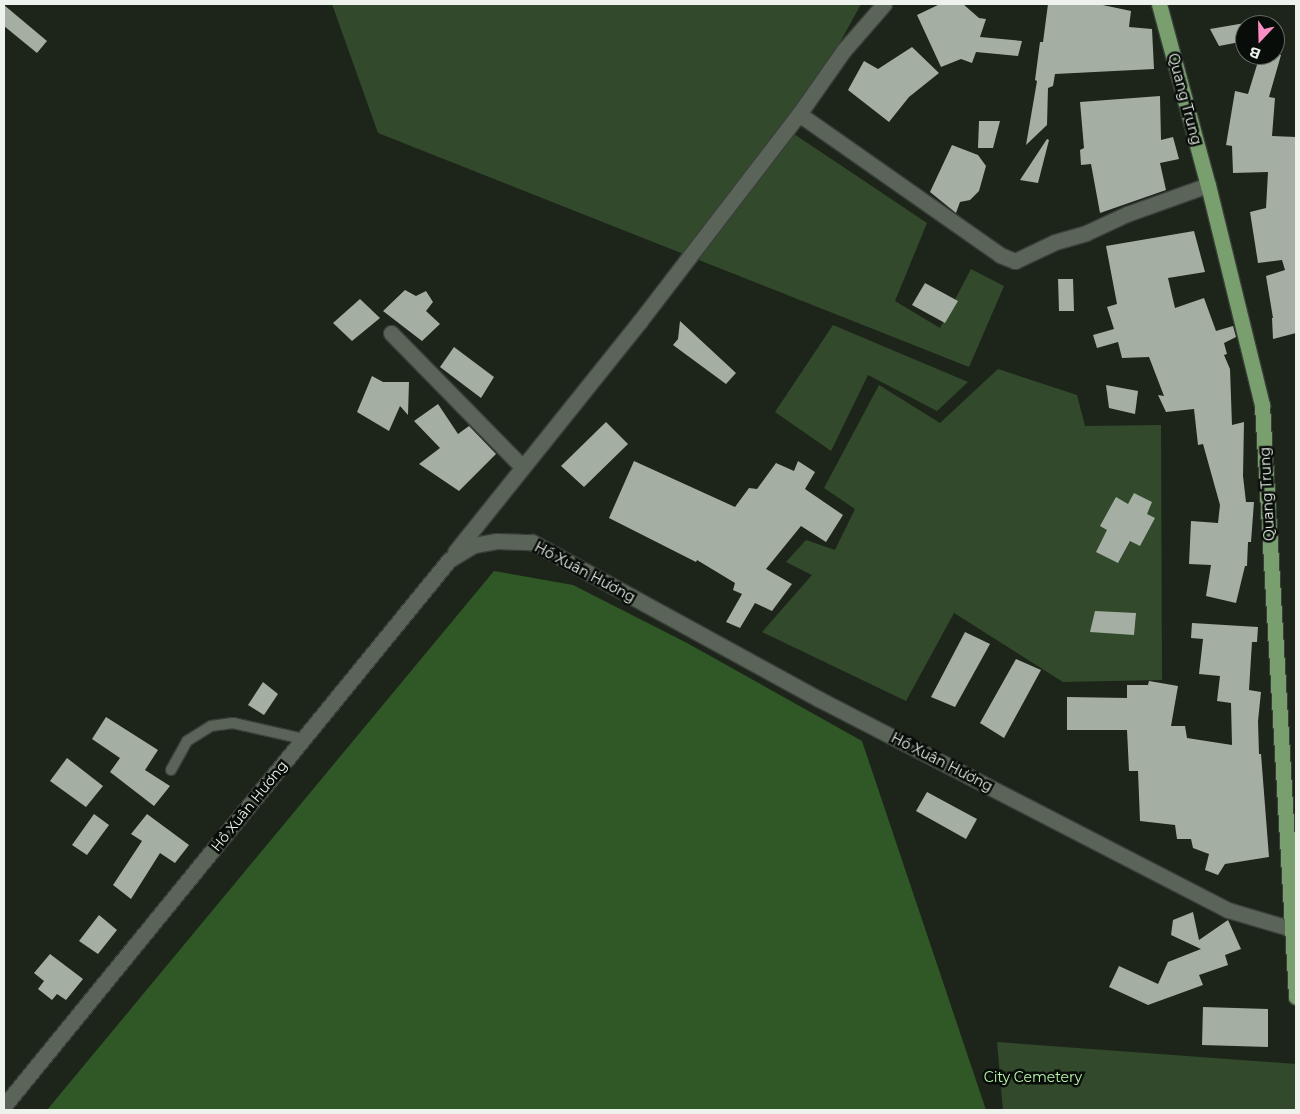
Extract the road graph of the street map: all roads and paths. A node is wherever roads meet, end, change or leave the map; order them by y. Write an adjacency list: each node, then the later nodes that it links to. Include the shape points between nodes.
1 (884, 4): 3 (street, via 844,50)
2 (1159, 4): 4 (main road, Quang Trung)
3 (799, 114): 4 (street, via 1000,255 1015,262 1054,242 1086,233 1127,214); 6 (street, via 640,321)
4 (1208, 185): 10 (main road, Quang Trung, via 1262,405)
5 (390, 333): 6 (street)
6 (522, 467): 7 (street)
7 (449, 560): 8 (street, Hồ Xuân Hương); 10 (street, Hồ Xuân Hương, via 474,545 498,541 532,542 819,699 1228,910)
8 (304, 739): 9 (lane, via 233,723 211,726 187,741); 12 (street, Hồ Xuân Hương)
9 (171, 770)
10 (1292, 929): 11 (main road, Quang Trung)
11 (1296, 998)
12 (4, 1106)

